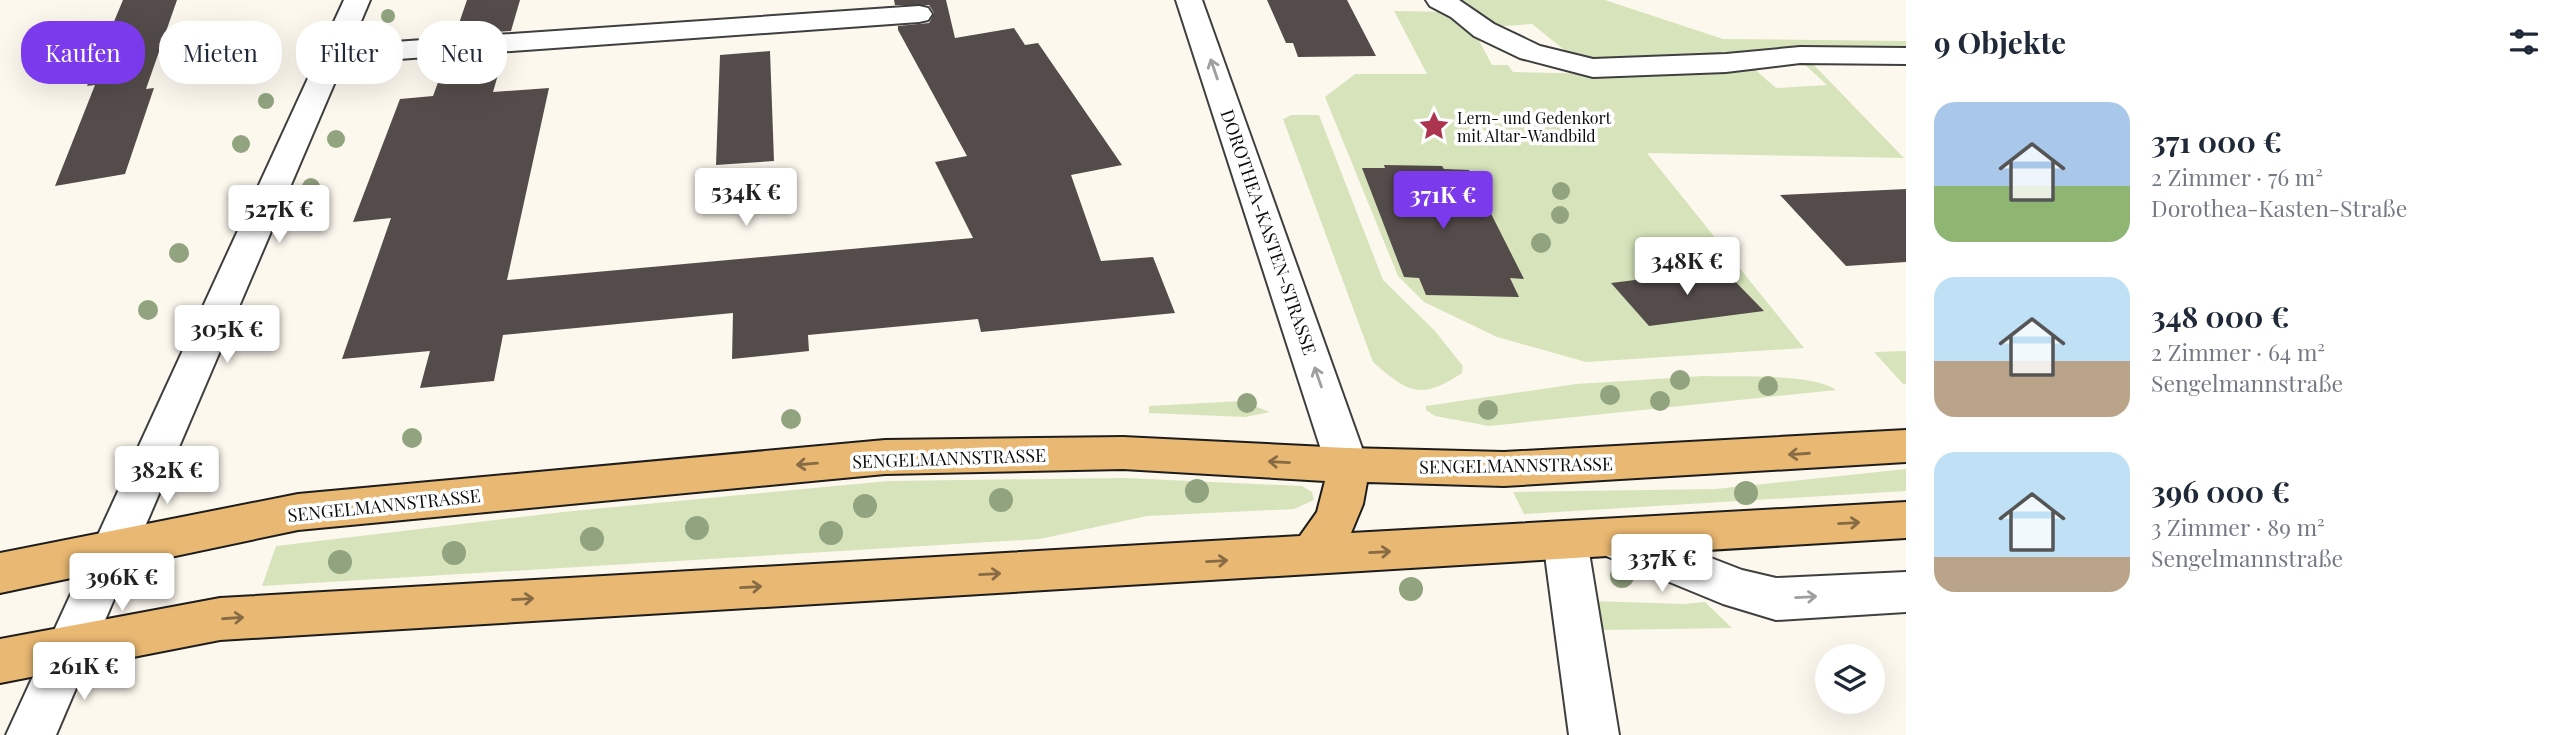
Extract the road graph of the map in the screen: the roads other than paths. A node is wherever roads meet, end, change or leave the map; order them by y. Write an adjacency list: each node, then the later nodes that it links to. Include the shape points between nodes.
1 (357, 0): 5 (street)
2 (1189, 0): 10 (street, DOROTHEA-KASTEN-STRASSE, one-way to 2)
3 (1439, 0): 7 (street, via 1484,30 1530,52 1592,68 1800,55)
4 (919, 14): 6 (street)
5 (348, 21)
6 (403, 50)
7 (1906, 56)
8 (320, 84): 13 (street)
9 (1906, 446): 10 (main road, SENGELMANNSTRASSE, one-way to 10, via 1504,469)
10 (1347, 465): 13 (main road, SENGELMANNSTRASSE, one-way to 13, via 1123,453 886,457 298,512); 14 (main road, via 1345,498 1333,528)
11 (1906, 520): 12 (main road, one-way to 11)
12 (1587, 539): 14 (main road, one-way to 12); 16 (street, one-way to 16, via 1776,599); 20 (street)
13 (112, 551): 15 (main road, SENGELMANNSTRASSE); 17 (street)
14 (1312, 555): 17 (main road, one-way to 14, via 220,619)
15 (0, 573)
16 (1906, 592)
17 (70, 647): 18 (main road); 19 (street)
18 (0, 660)
19 (32, 735)
20 (1594, 735)

